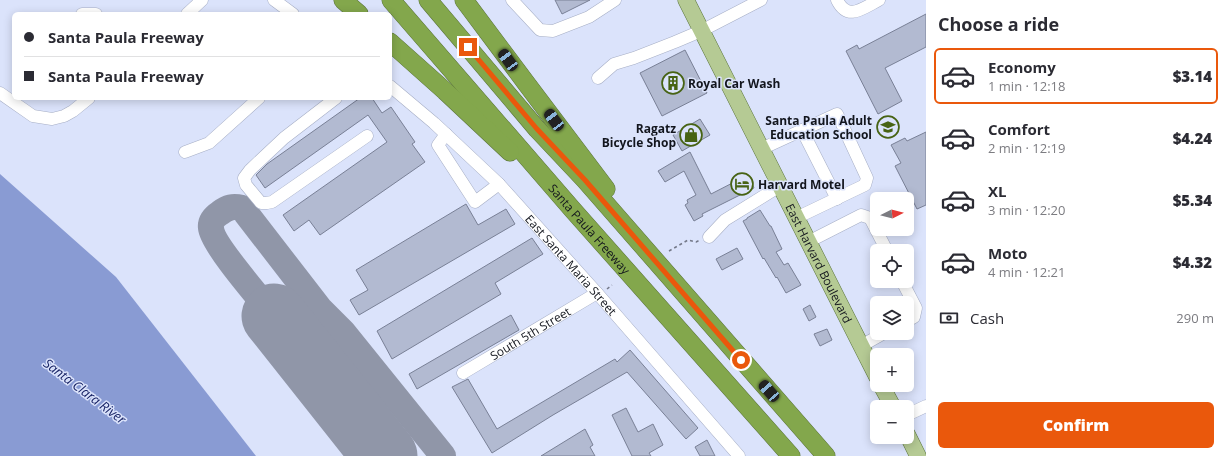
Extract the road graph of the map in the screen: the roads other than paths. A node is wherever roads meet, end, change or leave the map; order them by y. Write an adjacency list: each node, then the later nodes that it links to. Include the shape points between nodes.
1 (202, 0): 13 (street)
2 (274, 0): 14 (street)
3 (343, 0): 15 (highway)
4 (391, 0): 32 (highway, Santa Paula Freeway)
5 (428, 0): 35 (highway, via 537,129)
6 (464, 0): 35 (highway, via 622,210)
7 (512, 0): 8 (street, via 540,30 546,31 553,31 589,17)
8 (615, 0)
9 (686, 0): 16 (main road, East Harvard Boulevard)
10 (761, 0): 16 (street)
11 (837, 0): 12 (street, via 844,9 854,13)
12 (879, 0)
13 (188, 12)
14 (290, 12)
15 (357, 12)
16 (701, 31): 18 (street, via 614,64); 27 (main road, East Harvard Boulevard)
17 (392, 44): 32 (highway)
18 (598, 78)
19 (392, 88): 25 (street, East Santa Maria Street)
20 (0, 93): 21 (street, via 33,116 52,119 64,116)
21 (87, 100)
22 (257, 100): 28 (street, via 209,144)
23 (333, 100): 26 (street, via 284,138 244,178 246,185 261,203 272,202)
24 (802, 130): 27 (street); 31 (street); 31 (street, via 837,114 867,178 865,185)
25 (446, 134): 29 (street, East Santa Maria Street); 29 (street, via 438,145 475,202)
26 (367, 136)
27 (761, 149): 30 (main road, East Harvard Boulevard)
28 (185, 152)
29 (499, 184): 38 (street, East Santa Maria Street)
30 (780, 186): 33 (main road, East Harvard Boulevard); 34 (street, via 725,220)
31 (837, 199): 33 (street)
32 (572, 209): 49 (highway, Santa Paula Freeway)
33 (796, 218): 36 (main road, East Harvard Boulevard)
34 (709, 237)
35 (637, 240): 50 (highway)
36 (808, 242): 37 (street, via 861,215 870,218); 42 (main road, East Harvard Boulevard)
37 (883, 244)
38 (597, 293): 44 (street, South 5th Street); 48 (street, East Santa Maria Street)
39 (914, 304): 40 (street)
40 (914, 317)
41 (872, 340): 42 (street)
42 (861, 346): 43 (main road, East Harvard Boulevard)
43 (870, 363)
44 (463, 373)
45 (926, 406): 46 (street)
46 (914, 412)
47 (912, 444): 51 (main road)
48 (739, 456)
49 (791, 456)
50 (826, 456)
51 (918, 456)

